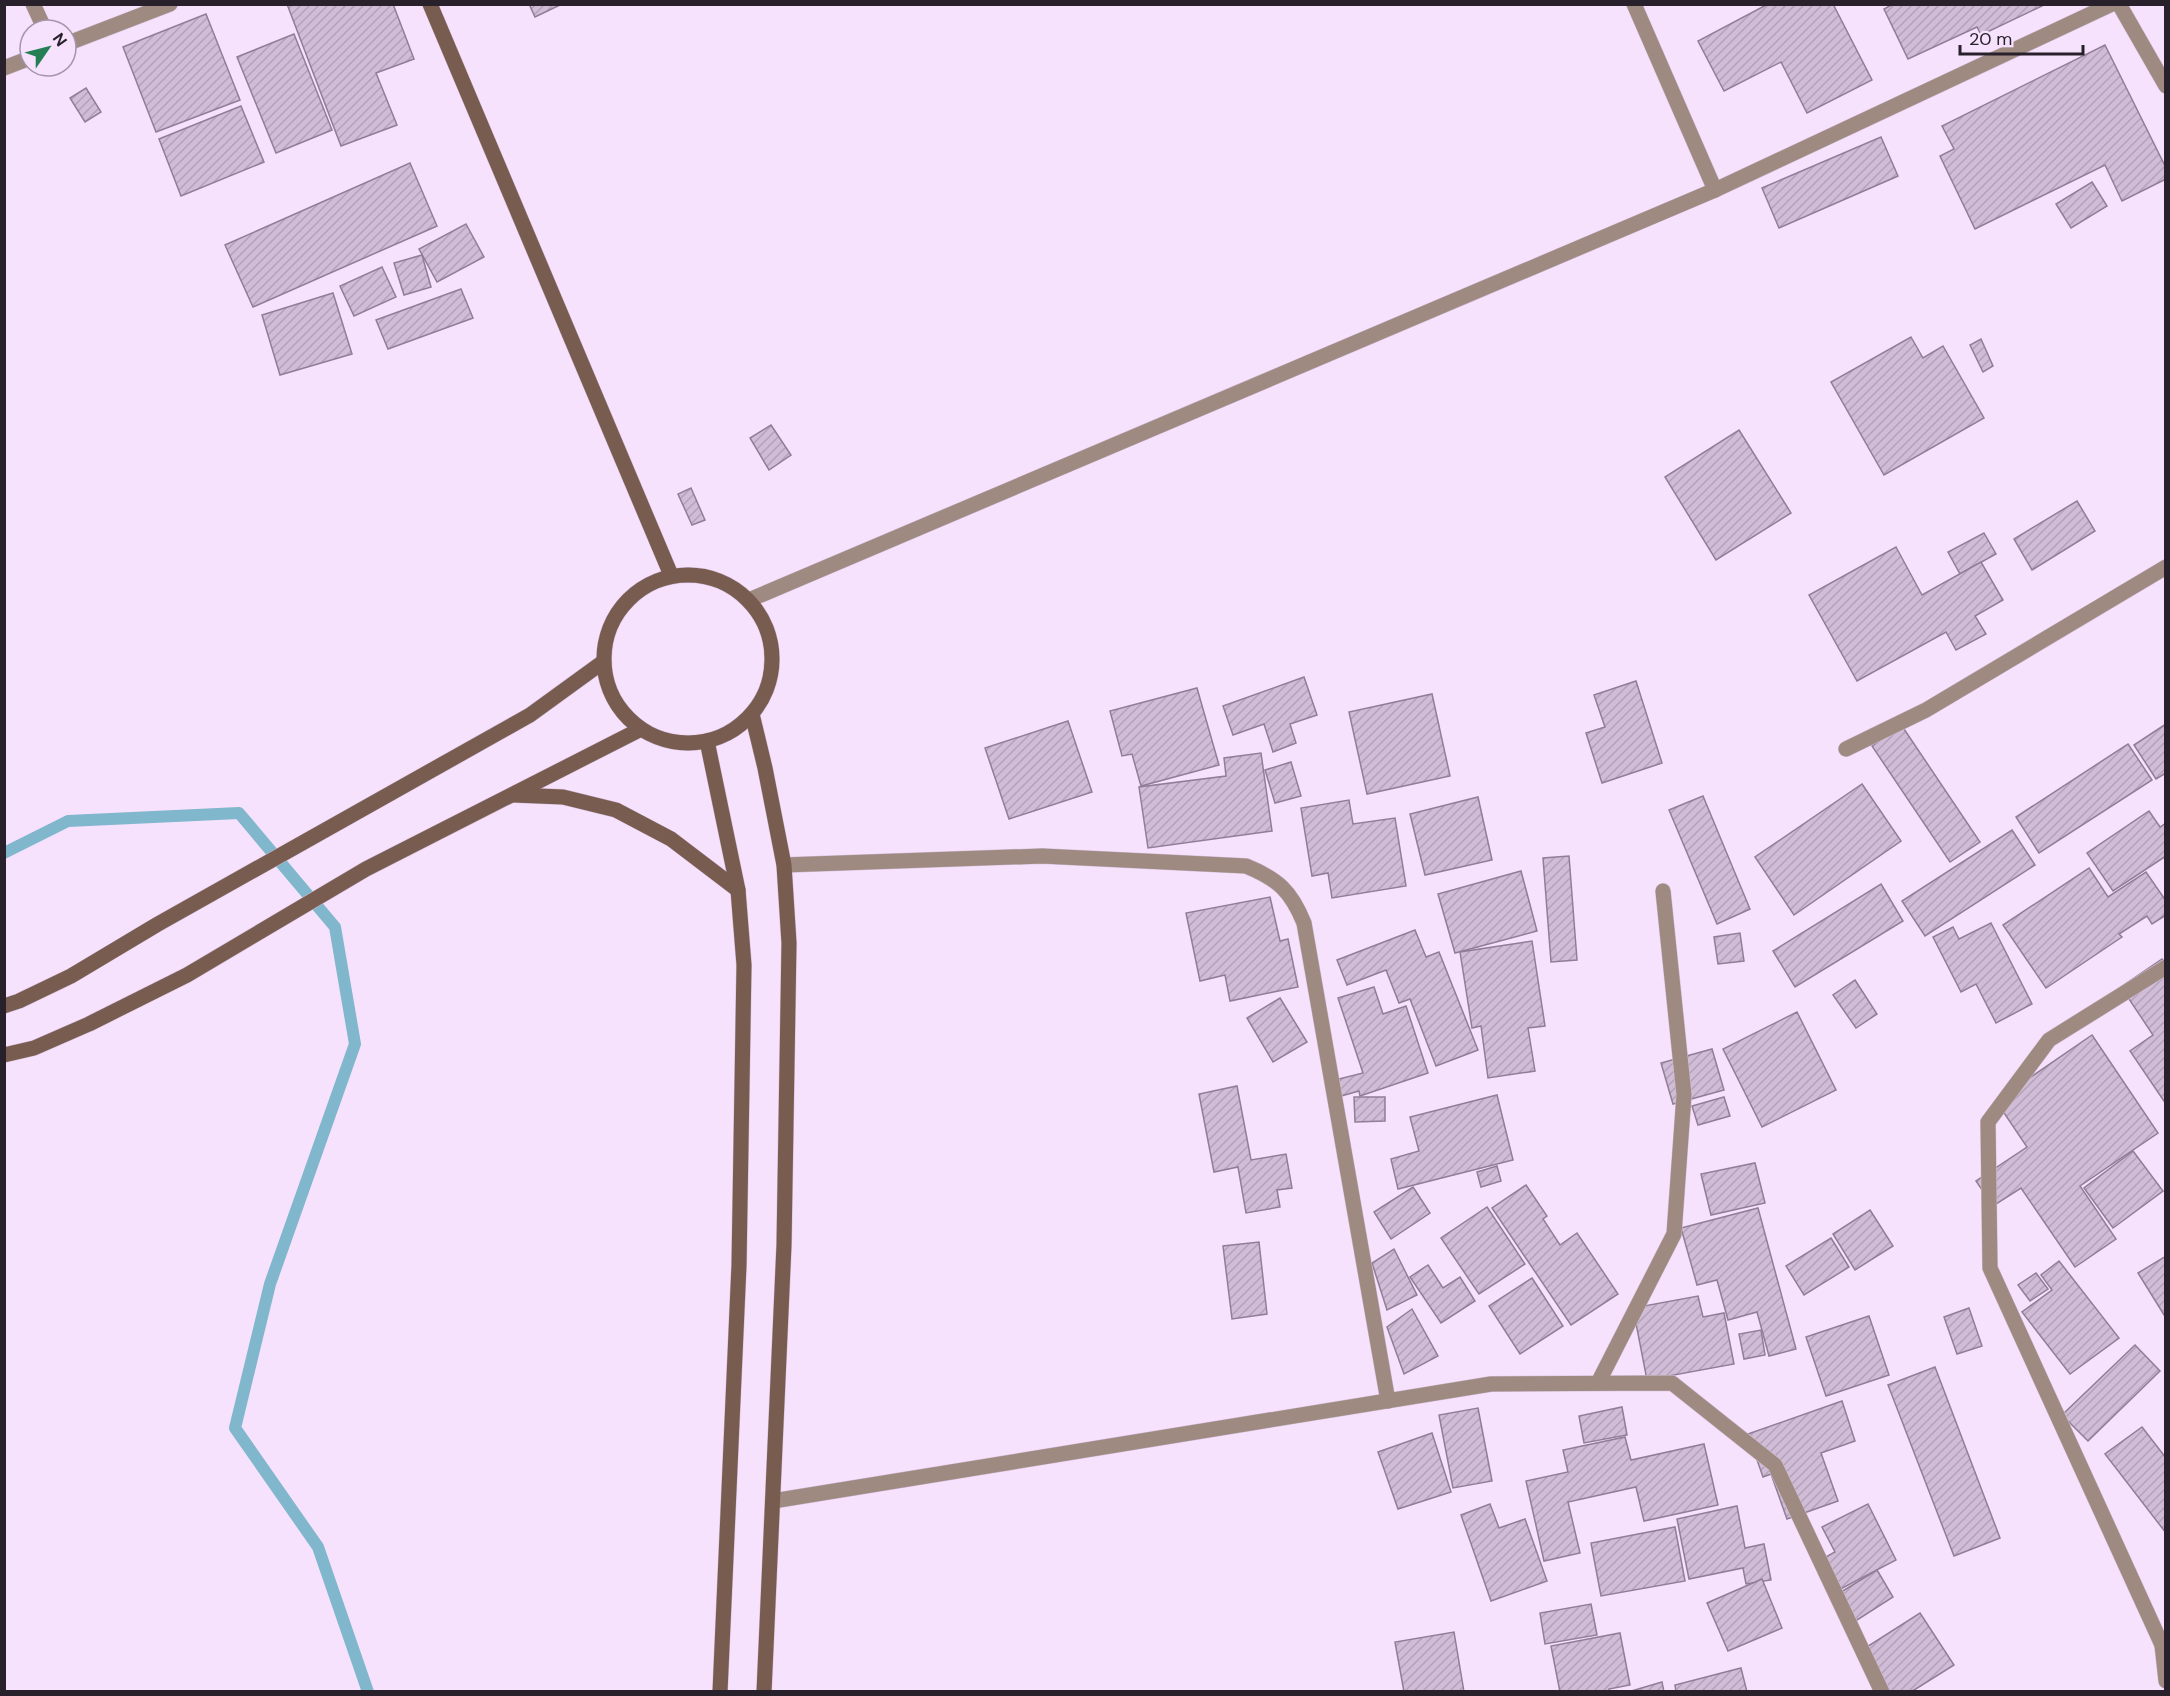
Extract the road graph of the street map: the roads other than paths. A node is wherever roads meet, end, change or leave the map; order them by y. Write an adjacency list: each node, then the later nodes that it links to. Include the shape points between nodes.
1 (33, 4): 7 (street)
2 (170, 4): 8 (street)
3 (430, 4): 12 (main road)
4 (1634, 4): 10 (street)
5 (2112, 4): 10 (street)
6 (2120, 4): 9 (street)
7 (39, 18)
8 (78, 40)
9 (2166, 86)
10 (1715, 190): 13 (street)
11 (2166, 567): 18 (street, via 1926,710)
12 (671, 575): 13 (main road, via 699,575 726,583); 14 (main road, via 643,586 621,606 607,632)
13 (749, 600): 15 (main road, via 763,620 771,644 772,669 765,693)
14 (603, 662): 16 (main road, via 614,700); 24 (main road, via 530,715 71,976)
15 (752, 714): 17 (main road, via 731,731); 20 (main road)
16 (641, 729): 17 (main road, via 662,739 684,743); 19 (main road)
17 (708, 741): 21 (main road)
18 (1846, 749)
19 (511, 795): 21 (main road, via 563,797 616,810 671,838); 25 (main road, via 366,869 187,975 89,1024 34,1048)
20 (784, 865): 27 (street, via 1053,856 1246,866 1283,886 1304,923); 28 (main road, via 789,955 784,1245)
21 (738, 890): 31 (main road, via 744,965 739,1254)
22 (1663, 891): 26 (street, via 1684,1095 1674,1234)
23 (2166, 967): 29 (street, via 2049,1040 1988,1122 1990,1268)
24 (4, 1006)
25 (4, 1055)
26 (1598, 1383): 27 (street, via 1491,1384); 33 (street, via 1672,1383 1775,1465)
27 (1388, 1401): 28 (street)
28 (773, 1501): 32 (main road)
29 (2164, 1644): 30 (street)
30 (2166, 1681)
31 (720, 1692)
32 (764, 1692)
33 (1882, 1692)

